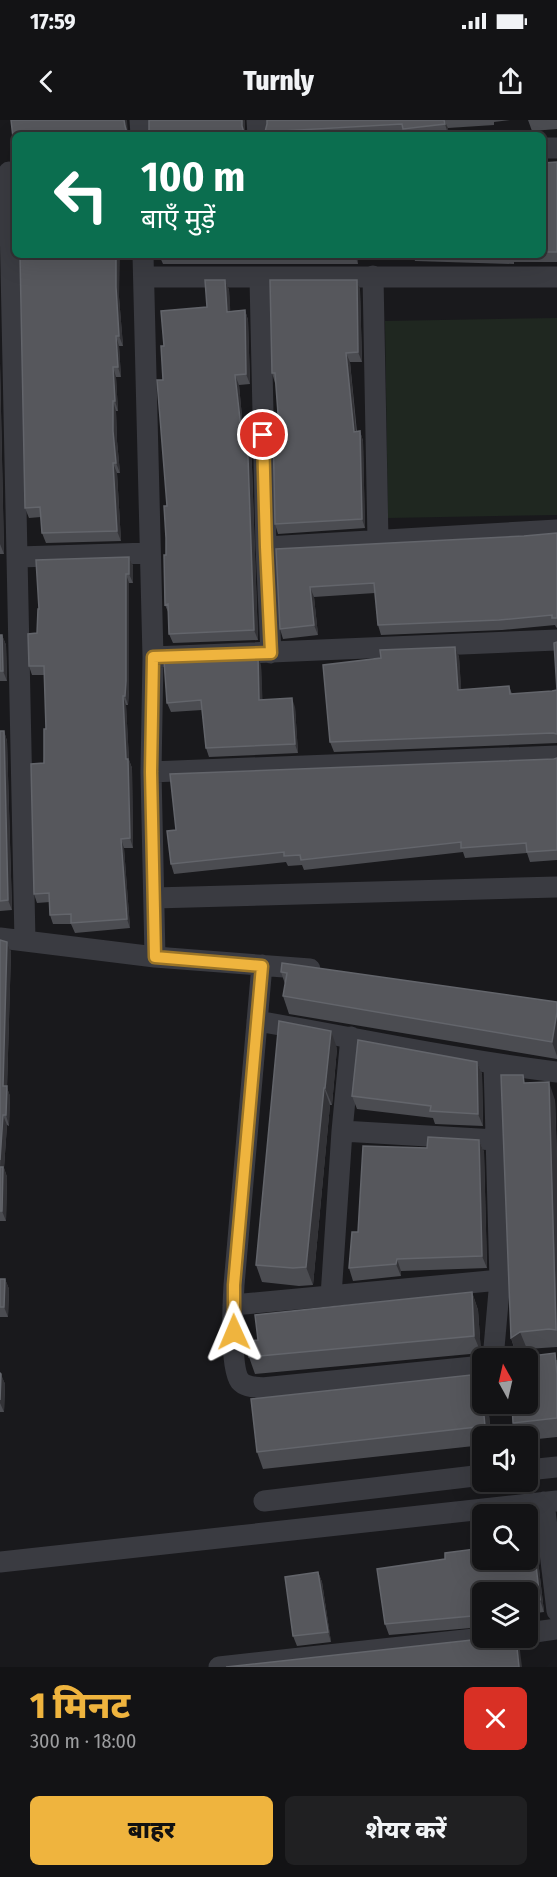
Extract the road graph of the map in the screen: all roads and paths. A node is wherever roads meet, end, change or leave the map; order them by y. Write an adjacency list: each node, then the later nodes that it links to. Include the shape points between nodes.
1 (8, 172): 7 (street)
2 (143, 258): 4 (street)
3 (373, 276): 5 (street); 6 (street); 10 (street)
4 (144, 277): 6 (street); 12 (street)
5 (557, 277)
6 (260, 279): 11 (street)
7 (6, 290): 8 (street)
8 (8, 402): 13 (street)
9 (557, 530): 10 (street)
10 (378, 541): 11 (street)
11 (266, 547): 15 (street)
12 (150, 553): 13 (street); 16 (street)
13 (18, 557): 22 (street)
14 (557, 640): 15 (street)
15 (271, 653): 16 (street)
16 (153, 657): 18 (street)
17 (557, 756): 18 (street)
18 (151, 772): 20 (street)
19 (557, 887): 20 (street)
20 (154, 898): 23 (street)
21 (0, 938): 22 (street)
22 (25, 941): 23 (street)
23 (155, 957): 24 (street)
24 (262, 966): 25 (street); 26 (street)
25 (334, 973)
26 (257, 1021): 27 (street); 34 (street)
27 (351, 1037): 28 (street); 30 (street)
28 (494, 1065): 29 (street); 31 (street)
29 (557, 1072)
30 (342, 1131): 31 (street); 33 (street)
31 (496, 1140): 32 (street)
32 (500, 1280): 33 (street); 35 (street)
33 (332, 1296): 34 (street)
34 (233, 1305): 36 (street, via 236,1371 240,1381 250,1387)
35 (494, 1348)
36 (472, 1367)
37 (557, 1467): 38 (street)
38 (538, 1469)
39 (472, 1476): 40 (street)
40 (264, 1501)
41 (551, 1501): 42 (street); 43 (street)
42 (0, 1563)
43 (557, 1611)
44 (557, 1629): 45 (street)
45 (538, 1632)
46 (472, 1639): 47 (street)
47 (219, 1667)

